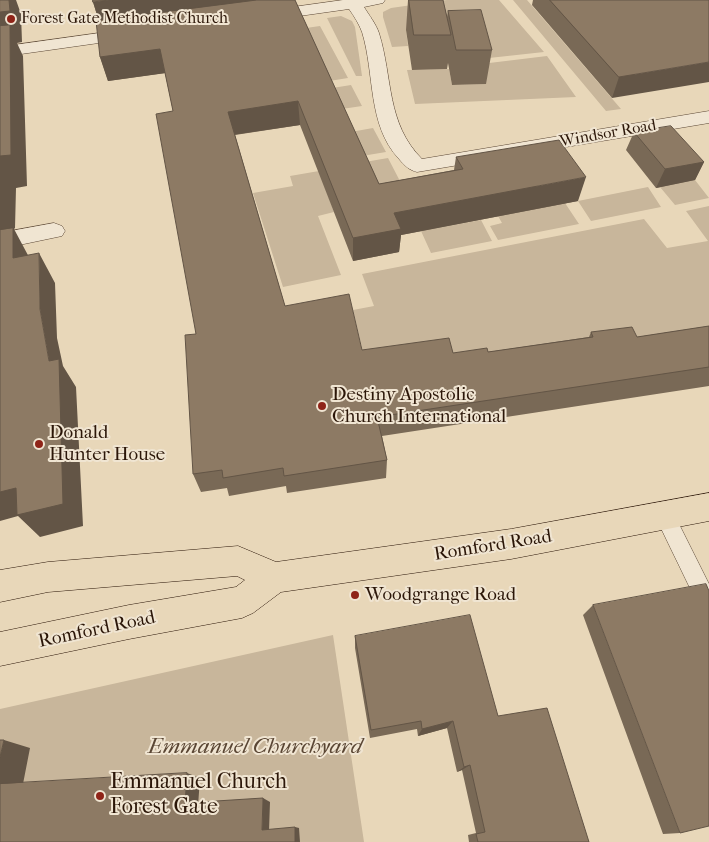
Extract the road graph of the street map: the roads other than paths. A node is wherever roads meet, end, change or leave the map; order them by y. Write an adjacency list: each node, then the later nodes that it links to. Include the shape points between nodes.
1 (377, 0): 2 (street)
2 (354, 3): 3 (street); 6 (street, Windsor Road, via 370,32 387,122 406,156 417,166)
3 (249, 18)
4 (147, 32): 5 (street)
5 (0, 52)
6 (709, 117)
7 (54, 231): 8 (street)
8 (0, 240)
9 (709, 507): 10 (main road, Romford Road)
10 (665, 516): 11 (main road, Romford Road, via 511,544); 13 (lane)
11 (275, 578): 12 (main road, via 238,561 48,577); 14 (main road, Romford Road, via 242,602)
12 (0, 586)
13 (709, 606)
14 (0, 649)

